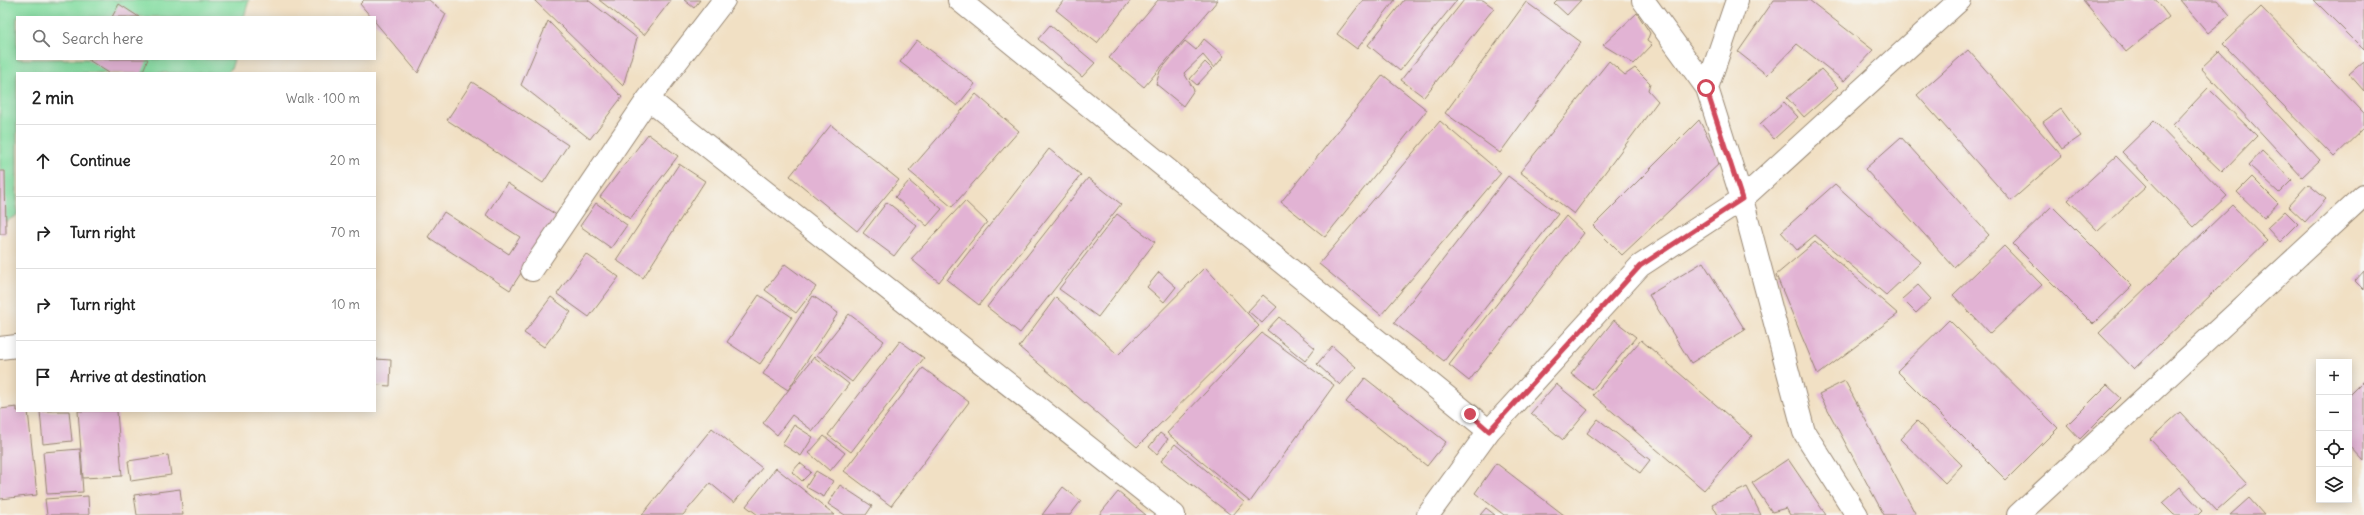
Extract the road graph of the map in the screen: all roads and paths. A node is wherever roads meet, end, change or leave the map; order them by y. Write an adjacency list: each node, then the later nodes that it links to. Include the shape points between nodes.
1 (724, 0): 7 (street)
2 (959, 0): 13 (street)
3 (1643, 0): 6 (street)
4 (1738, 0): 6 (street)
5 (1960, 0): 9 (street)
6 (1706, 88): 9 (street)
7 (648, 99): 10 (street); 14 (street)
8 (2364, 195): 17 (street)
9 (1742, 199): 13 (street, via 1640,266); 16 (street, via 1804,432)
10 (532, 270)
11 (16, 346): 12 (street)
12 (0, 348)
13 (1489, 431): 15 (street)
14 (1174, 515)
15 (1428, 515)
16 (1858, 515)
17 (2018, 515)

